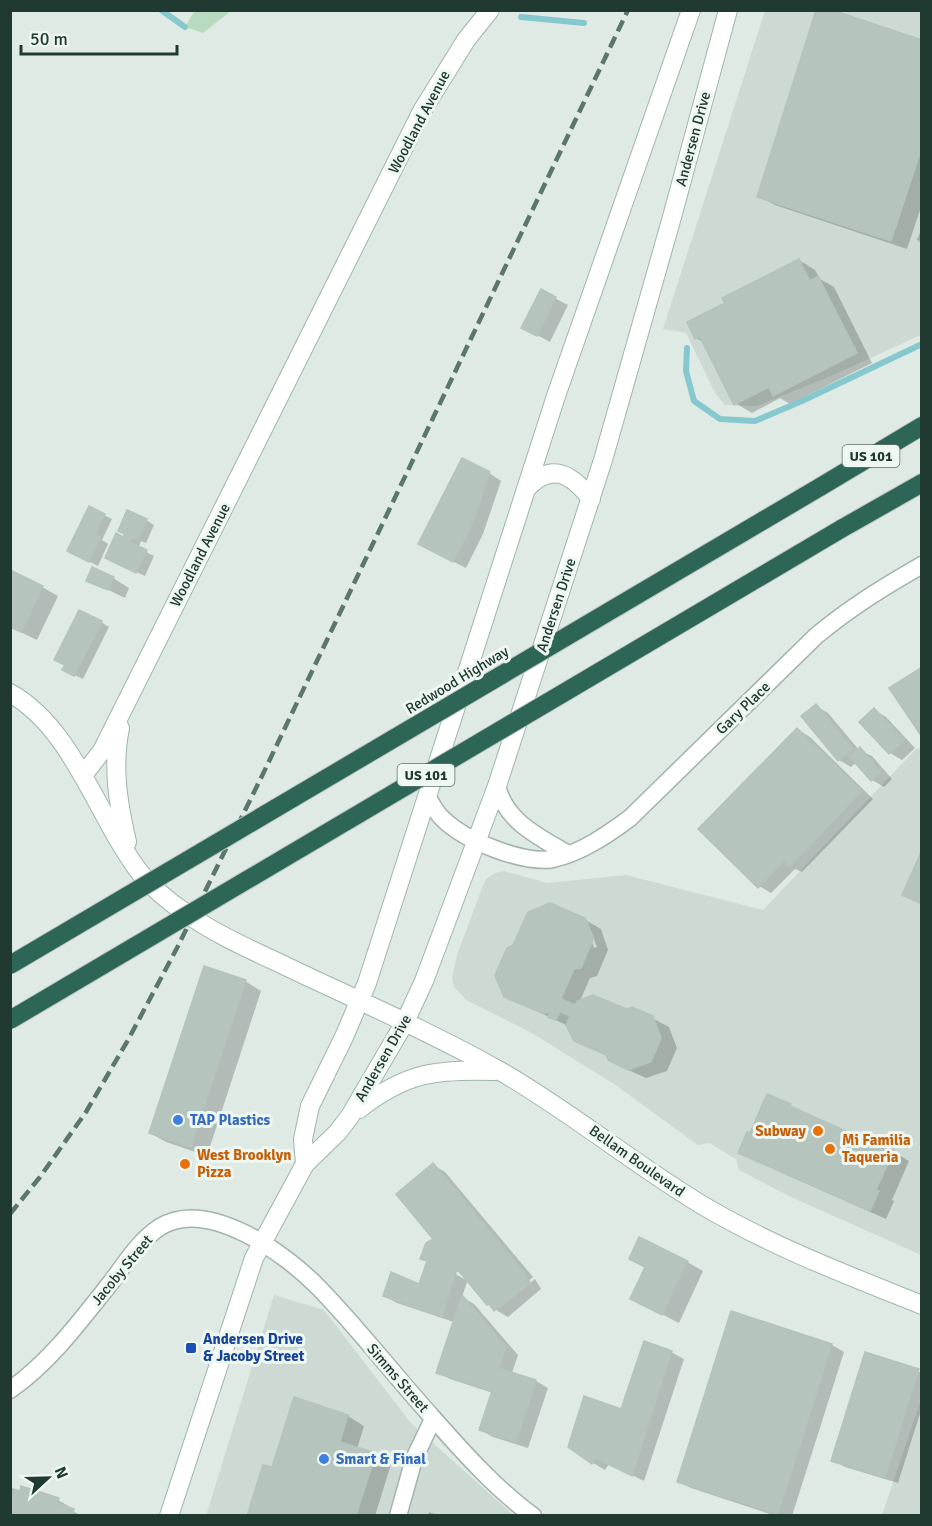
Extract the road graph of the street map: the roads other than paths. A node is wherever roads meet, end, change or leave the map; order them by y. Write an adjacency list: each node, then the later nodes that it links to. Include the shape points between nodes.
1 (490, 10): 12 (main road, Woodland Avenue, via 466,40 422,111)
2 (691, 10): 6 (main road)
3 (728, 10): 8 (main road, Andersen Drive)
4 (921, 426): 19 (highway, Redwood Highway / US 101, bridge)
5 (921, 483): 9 (highway, US 101)
6 (526, 489): 8 (main road, via 535,479 553,472 571,478); 15 (main road)
7 (921, 498): 9 (highway)
8 (591, 499): 14 (main road, Andersen Drive)
9 (841, 530): 21 (highway, US 101, bridge)
10 (921, 565): 17 (street, Gary Place, via 862,600 816,636 630,818 609,834)
11 (10, 693): 13 (main road, via 52,731)
12 (125, 705): 13 (main road, Woodland Avenue, via 102,752); 18 (main road, via 115,766)
13 (83, 775): 18 (main road)
14 (497, 786): 16 (main road, Andersen Drive); 17 (street, via 513,817)
15 (427, 796): 16 (street, Gary Place, via 441,818); 20 (main road)
16 (476, 841): 17 (street, Gary Place, via 540,860); 22 (main road, Andersen Drive)
17 (568, 854)
18 (130, 859): 20 (main road, via 143,876 184,912 231,939)
19 (10, 965)
20 (360, 1000): 22 (main road, Bellam Boulevard); 25 (main road, via 310,1106 303,1139)
21 (10, 1020)
22 (405, 1022): 23 (main road, Bellam Boulevard); 24 (main road, Andersen Drive)
23 (499, 1071): 24 (main road, via 418,1076 391,1086); 27 (main road, Bellam Boulevard, via 714,1212 772,1242)
24 (350, 1116): 25 (main road, Andersen Drive)
25 (305, 1164): 26 (main road, Andersen Drive)
26 (262, 1241): 28 (street, Jacoby Street, via 220,1223 192,1218 160,1227 140,1244 55,1350); 29 (street, Simms Street, via 318,1287); 30 (main road, Andersen Drive, via 246,1278)
27 (921, 1305)
28 (10, 1390)
29 (434, 1419): 31 (street, via 414,1459); 32 (street, Simms Street)
30 (169, 1515)
31 (398, 1515)
32 (533, 1515)

